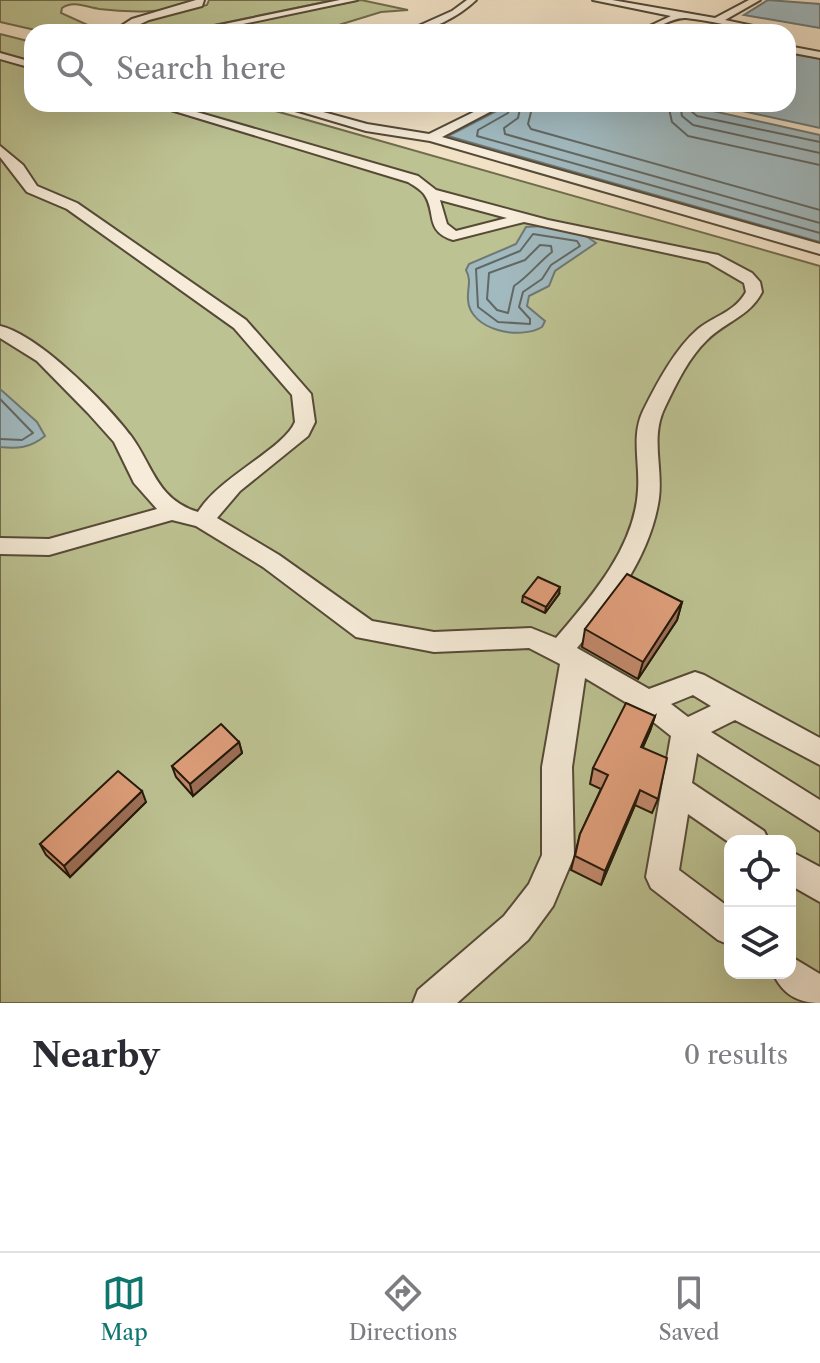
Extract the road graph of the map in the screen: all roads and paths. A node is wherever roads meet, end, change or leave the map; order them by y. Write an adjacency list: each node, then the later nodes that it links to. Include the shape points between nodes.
1 (200, 0): 8 (lane, via 187,9)
2 (353, 0): 9 (lane)
3 (472, 0): 10 (lane)
4 (597, 0): 6 (lane)
5 (756, 0): 7 (lane)
6 (681, 15): 7 (lane); 11 (lane)
7 (716, 21): 12 (lane)
8 (130, 24)
9 (232, 24)
10 (429, 24)
11 (659, 24)
12 (733, 24)
13 (796, 50): 14 (lane)
14 (820, 55)
15 (0, 56): 16 (lane)
16 (24, 63)
17 (184, 112): 22 (lane, via 413,179)
18 (311, 112): 20 (lane)
19 (483, 112): 20 (lane)
20 (431, 138): 24 (lane)
21 (0, 150): 27 (lane, via 32,189 72,206 240,324 301,394 301,432 225,495)
22 (431, 193): 23 (lane); 23 (lane, via 440,226 453,236)
23 (523, 218): 29 (lane, via 713,258 746,276 754,292 735,316 701,336 652,412 648,499 638,531 622,571)
24 (820, 249)
25 (0, 331): 26 (lane, via 43,357 95,409)
26 (172, 512): 27 (lane); 28 (lane, via 49,547)
27 (204, 521): 29 (lane, via 271,561 365,630 434,642 531,638)
28 (0, 546)
29 (567, 656): 30 (lane); 42 (lane, via 557,767 558,856 541,895 516,928)
30 (647, 701): 31 (lane, via 695,683); 32 (lane)
31 (736, 707): 32 (lane); 33 (lane)
32 (686, 731): 34 (lane); 35 (lane)
33 (820, 752)
34 (675, 788): 36 (lane); 39 (lane, via 662,877)
35 (820, 817)
36 (744, 835)
37 (796, 870): 38 (lane)
38 (820, 886)
39 (724, 924)
40 (796, 978): 41 (lane)
41 (820, 996)
42 (431, 1003)

